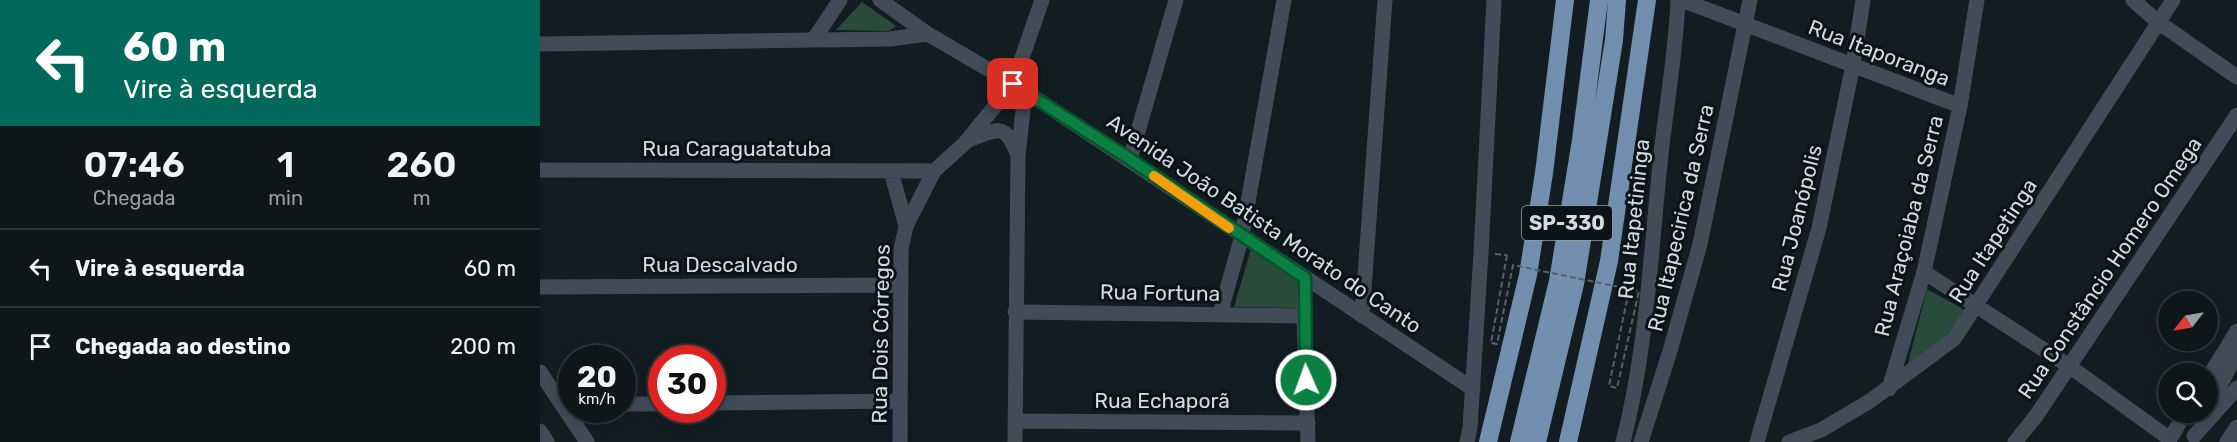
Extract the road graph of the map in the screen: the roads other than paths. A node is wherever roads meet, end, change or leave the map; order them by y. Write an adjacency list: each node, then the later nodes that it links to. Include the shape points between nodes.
1 (840, 0): 21 (street)
2 (880, 0): 20 (street, Avenida João Batista Morato do Canto)
3 (1042, 0): 25 (street)
4 (1176, 0): 33 (street)
5 (1284, 0): 38 (street)
6 (1385, 0): 47 (street)
7 (1494, 0): 54 (street)
8 (1565, 0): 75 (highway, via 1545,173 1528,275)
9 (1599, 0): 76 (highway, SP-330, via 1558,281)
10 (1617, 0): 77 (highway, SP-330, via 1575,284)
11 (1647, 0): 78 (highway, via 1609,261)
12 (1680, 0): 19 (street, Rua Itaporanga); 79 (street, Rua Itapetininga, via 1651,268)
13 (1750, 0): 19 (street, Rua Itapecirica da Serra)
14 (1863, 0): 23 (street, Rua Joanópolis)
15 (1977, 0): 27 (street, Rua Araçoiaba da Serra)
16 (2133, 0): 18 (street)
17 (2173, 0): 18 (street, Rua Itapetinga)
18 (2158, 22): 24 (street); 43 (street, Rua Itapetinga)
19 (1746, 24): 23 (street, Rua Itaporanga); 80 (street, Rua Itapecirica da Serra, via 1700,244)
20 (928, 34): 21 (street, via 890,39); 25 (street, Avenida João Batista Morato do Canto)
21 (814, 39): 22 (street)
22 (540, 44)
23 (1853, 65): 27 (street, Rua Itaporanga); 81 (street, Rua Joanópolis, via 1819,228)
24 (2237, 77)
25 (1019, 87): 26 (street, Rua Dois Córregos); 29 (street); 33 (street, Avenida João Batista Morato do Canto)
26 (995, 106): 30 (street); 31 (street, Rua Dois Córregos)
27 (1960, 106): 39 (street, Rua Araçoiaba da Serra)
28 (2237, 115): 51 (street, Rua Constâncio Homero Omega)
29 (1022, 121): 30 (street); 32 (street)
30 (1001, 131): 31 (street, via 989,131); 32 (street, via 1009,136)
31 (965, 143): 36 (street, Rua Dois Córregos)
32 (1018, 156): 44 (street)
33 (1130, 159): 38 (street, Avenida João Batista Morato do Canto)
34 (540, 170): 35 (street, Rua Caraguatatuba)
35 (891, 171): 36 (street, Rua Caraguatatuba); 37 (street)
36 (934, 171): 37 (street, Rua Dois Córregos)
37 (906, 226): 41 (street, Rua Dois Córregos, via 900,249)
38 (1242, 236): 40 (street, Avenida João Batista Morato do Canto); 45 (street)
39 (1924, 272): 43 (street); 55 (street, Rua Araçoiaba da Serra)
40 (1305, 278): 46 (street); 47 (street, Avenida João Batista Morato do Canto)
41 (901, 285): 42 (street, Rua Descalvado); 58 (street, Rua Dois Córregos)
42 (540, 286)
43 (1977, 305): 51 (street); 55 (street, Rua Itapetinga, via 1954,339)
44 (1015, 312): 45 (street, Rua Fortuna); 60 (street)
45 (1220, 314): 46 (street, Rua Fortuna)
46 (1304, 316): 62 (street)
47 (1362, 316): 54 (street, Avenida João Batista Morato do Canto)
48 (2237, 331): 50 (street)
49 (2237, 353): 56 (street)
50 (2217, 363)
51 (2069, 366): 68 (street); 83 (street, Rua Constâncio Homero Omega)
52 (540, 372): 57 (street)
53 (2237, 387): 67 (street)
54 (1473, 389): 74 (street)
55 (1889, 389): 82 (street, Rua Itapetinga, via 1821,430)
56 (2218, 389)
57 (558, 394)
58 (900, 401): 59 (street); 71 (street, Rua Dois Córregos)
59 (726, 403)
60 (1015, 421): 62 (street, Rua Echaporã); 72 (street)
61 (577, 423): 70 (street)
62 (1308, 423): 73 (street)
63 (2180, 423): 68 (street)
64 (2200, 423): 67 (street)
65 (2237, 427): 84 (street)
66 (540, 431): 69 (street)
67 (2192, 439)
68 (2169, 441)
69 (547, 442)
70 (587, 442)
71 (900, 442)
72 (1015, 442)
73 (1308, 442)
74 (1467, 442)
75 (1488, 442)
76 (1519, 442)
77 (1537, 442)
78 (1568, 442)
79 (1623, 442)
80 (1641, 442)
81 (1757, 442)
82 (1789, 442)
83 (2015, 442)
84 (2227, 442)

